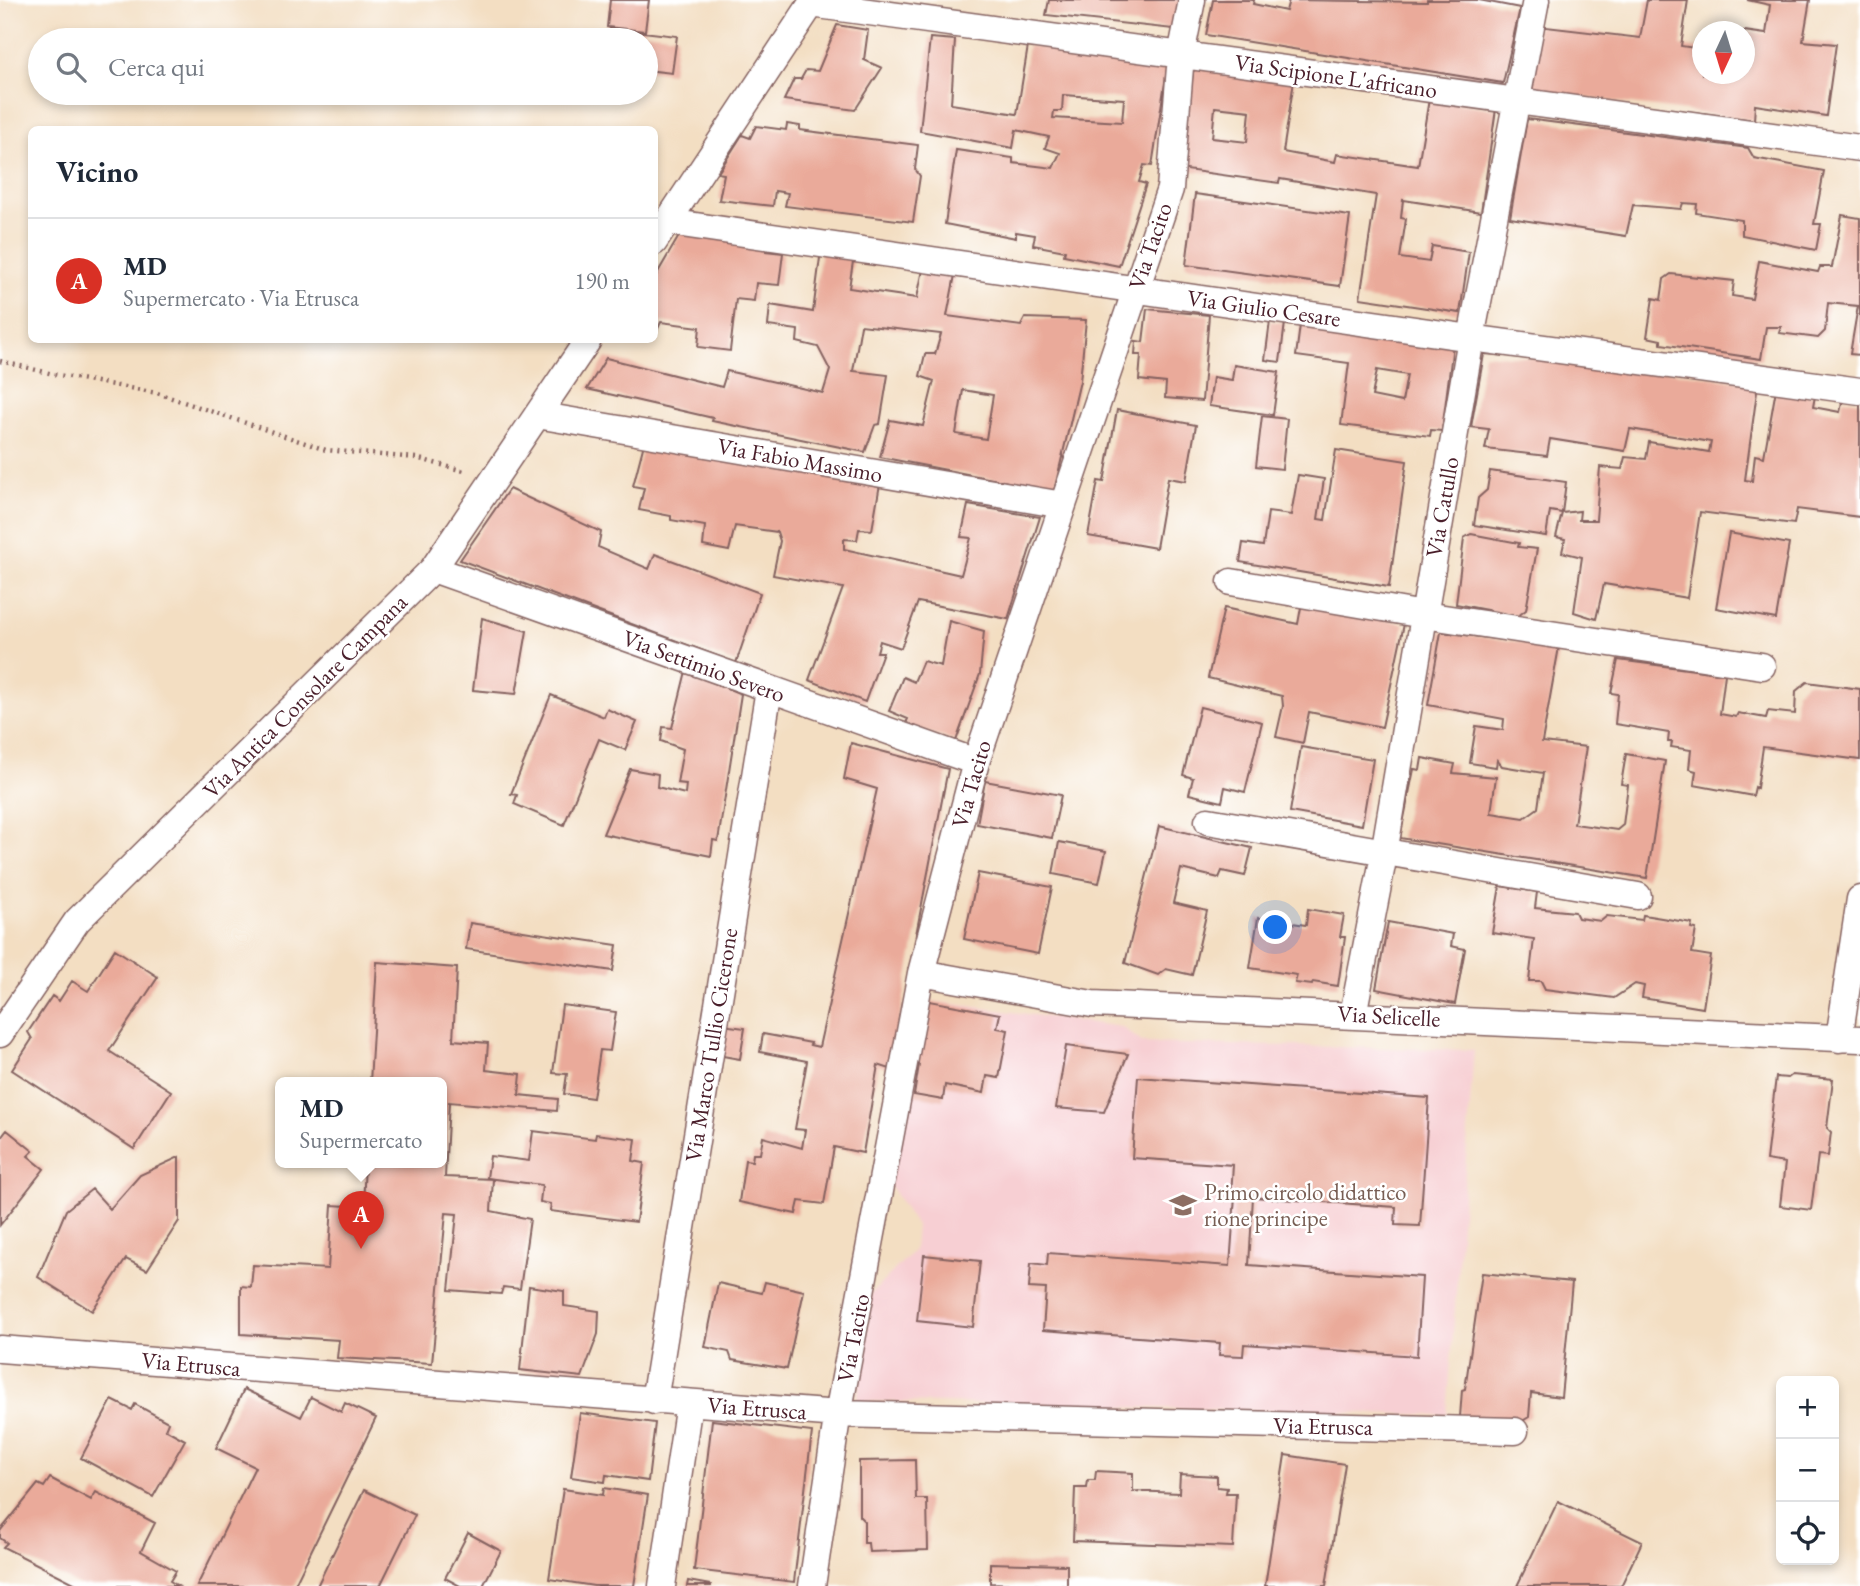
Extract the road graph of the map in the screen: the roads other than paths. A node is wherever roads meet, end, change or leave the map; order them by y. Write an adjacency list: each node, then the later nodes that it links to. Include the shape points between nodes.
1 (1192, 0): 4 (street, Via Tacito)
2 (1536, 0): 5 (street, Via Catullo)
3 (813, 2): 4 (street, Via Scipione L'africano); 7 (street)
4 (1181, 55): 5 (street, Via Scipione L'africano); 8 (street, Via Tacito, via 1170,189)
5 (1517, 101): 6 (street, Via Scipione L'africano); 9 (street, Via Catullo)
6 (1860, 148)
7 (661, 232): 8 (street, Via Giulio Cesare)
8 (1135, 289): 9 (street, Via Giulio Cesare); 13 (street, Via Tacito)
9 (1471, 338): 11 (street, Via Giulio Cesare); 16 (street, Via Catullo)
10 (586, 343): 12 (street, Via Antica Consolare Campana)
11 (1860, 391)
12 (537, 415): 13 (street, Via Fabio Massimo); 14 (street, Via Antica Consolare Campana)
13 (1063, 505): 19 (street, Via Tacito)
14 (433, 569): 18 (street, Via Settimio Severo); 26 (street, Via Antica Consolare Campana, via 77,922)
15 (1231, 582): 16 (street)
16 (1424, 615): 17 (street); 21 (street, Via Catullo)
17 (1762, 666)
18 (769, 689): 19 (street, Via Settimio Severo); 29 (street, Via Marco Tullio Cicerone)
19 (976, 762): 24 (street, Via Tacito)
20 (1208, 821): 21 (street)
21 (1384, 852): 22 (street); 25 (street, Via Catullo)
22 (1638, 896)
23 (1860, 899): 27 (street)
24 (921, 973): 25 (street, Via Selicelle, via 1092,1004); 31 (street, Via Tacito)
25 (1353, 1014): 27 (street, Via Selicelle)
26 (0, 1034)
27 (1850, 1039)
28 (0, 1349): 29 (street, Via Etrusca)
29 (654, 1401): 30 (street, Via Etrusca)
30 (689, 1403): 31 (street, Via Etrusca); 33 (street)
31 (839, 1414): 32 (street, Via Etrusca); 34 (street, Via Tacito)
32 (1515, 1431)
33 (662, 1586)
34 (812, 1586)

